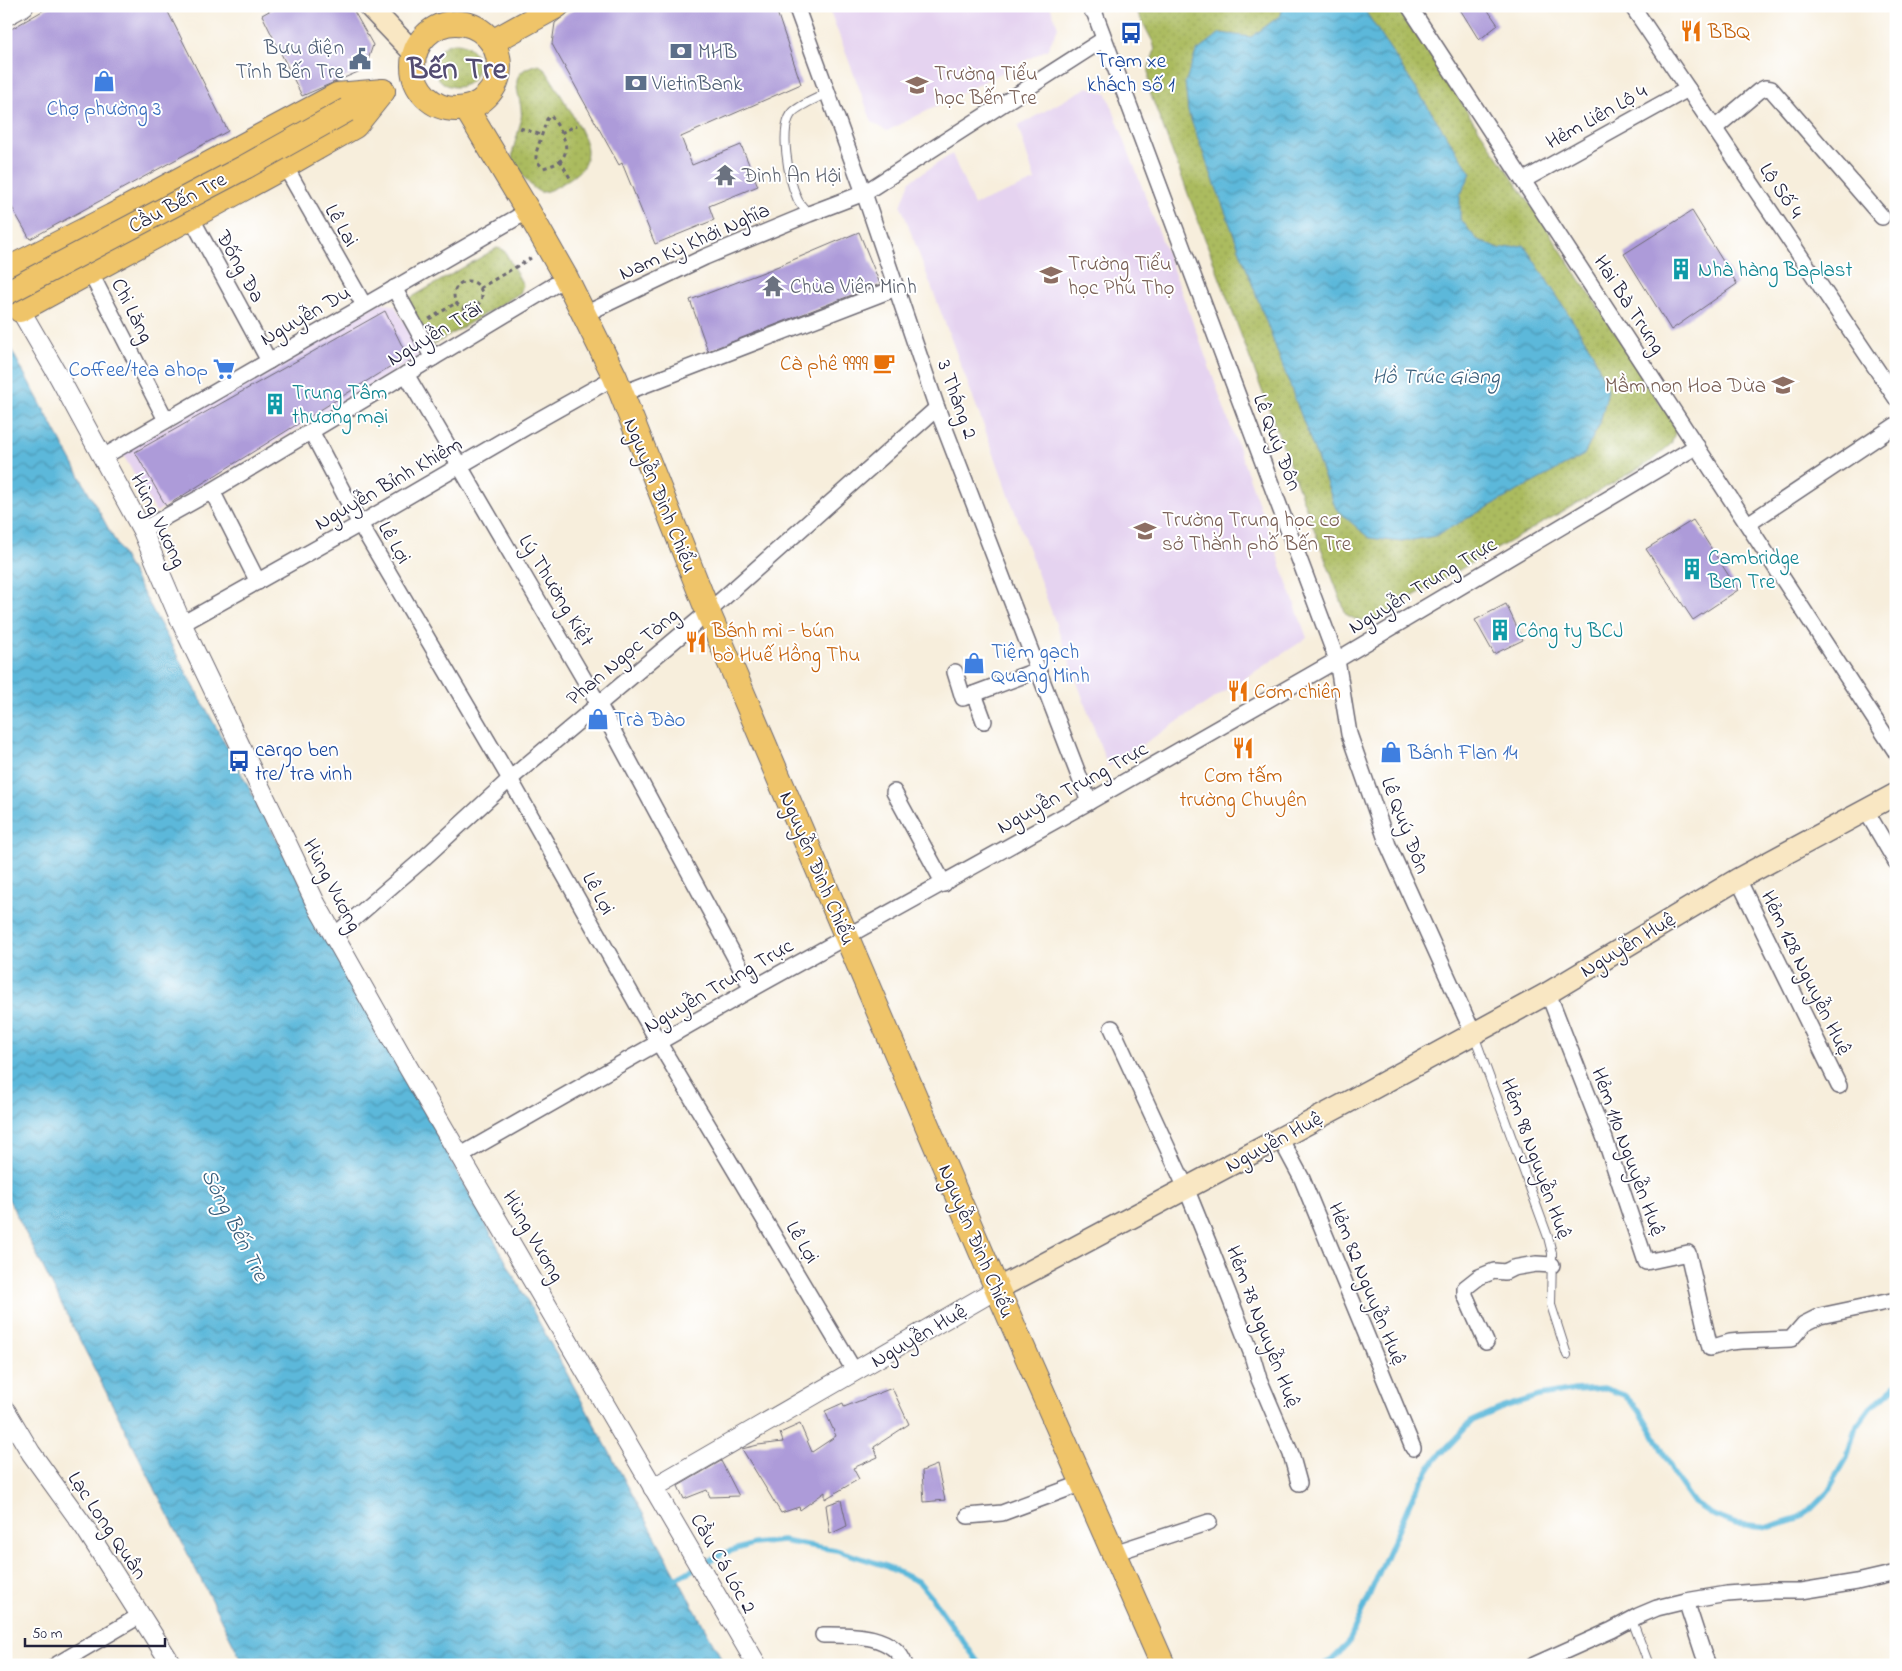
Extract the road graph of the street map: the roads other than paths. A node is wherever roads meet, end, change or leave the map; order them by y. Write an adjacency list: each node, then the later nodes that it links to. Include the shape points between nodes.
1 (24, 6): 8 (street)
2 (369, 6): 11 (main road)
3 (557, 6): 10 (main road)
4 (796, 6): 15 (street, 3 Tháng 2)
5 (1409, 6): 19 (street, Hai Bà Trưng)
6 (1632, 6): 13 (street, Lộ Số 4)
7 (1094, 7): 9 (street, Lê Quý Đôn)
8 (6, 16)
9 (1104, 39): 20 (street, Nam Kỳ Khởi Nghĩa); 53 (street, Lê Quý Đôn)
10 (492, 42): 11 (main road, via 473,26 447,23 424,36); 16 (main road, via 498,55 496,82 489,94)
11 (414, 53): 12 (main road)
12 (416, 82): 14 (main road); 16 (main road, via 431,101 454,109)
13 (1688, 89): 17 (street, Lộ Số 4); 19 (street, Hẻm Liên Lộ 4)
14 (384, 91): 18 (main road, via 355,126); 25 (main road, via 337,96); 31 (main road, Cầu Bến Tre, bridge, via 245,166)
15 (827, 93): 20 (street, 3 Tháng 2); 22 (lane, via 793,111 788,121 788,165 797,199)
16 (466, 108): 21 (main road, Nguyễn Đình Chiểu)
17 (1715, 128): 24 (street, via 1759,91 1771,89); 38 (street, Lộ Số 4)
18 (285, 166): 23 (main road); 32 (street, Lê Lai)
19 (1524, 180): 43 (street, Hai Bà Trưng)
20 (864, 193): 22 (street, Nam Kỳ Khởi Nghĩa); 30 (street, 3 Tháng 2)
21 (528, 211): 27 (main road, Nguyễn Đình Chiểu); 29 (street, Nguyễn Du)
22 (809, 214): 33 (street, Nam Kỳ Khởi Nghĩa, via 705,257)
23 (191, 217): 26 (main road); 35 (street, Đống Đa)
24 (1882, 217)
25 (6, 270)
26 (90, 272): 31 (main road); 40 (street, Chi Lăng)
27 (566, 278): 33 (main road, Nguyễn Đình Chiểu); 34 (street, Nguyễn Trãi)
28 (6, 285): 31 (street, Hùng Vương)
29 (394, 288): 32 (street, Nguyễn Du); 34 (street)
30 (896, 288): 37 (street, Nguyễn Bỉnh Khiêm); 39 (street, 3 Tháng 2)
31 (13, 301): 44 (street, Hùng Vương)
32 (364, 305): 35 (street, Nguyễn Du)
33 (585, 314): 37 (main road, Nguyễn Đình Chiểu)
34 (433, 358): 36 (street, Nguyễn Trãi)
35 (269, 361): 40 (street, Nguyễn Du)
36 (406, 374): 42 (street, Nguyễn Trãi); 45 (street, Lý Thường Kiệt)
37 (618, 386): 45 (street, Nguyễn Bỉnh Khiêm, via 540,419); 51 (main road, Nguyễn Đình Chiểu)
38 (1896, 398)
39 (937, 408): 51 (street, Phan Ngọc Tòng); 54 (street, 3 Tháng 2)
40 (166, 420): 44 (street, Nguyễn Du)
41 (1896, 425): 48 (street)
42 (311, 431): 46 (street, Nguyễn Trãi); 47 (street, Lê Lợi)
43 (1697, 446): 48 (street, Hai Bà Trưng); 53 (street, Nguyễn Trung Trực)
44 (103, 457): 49 (street, Hùng Vương)
45 (459, 466): 47 (street, Nguyễn Bỉnh Khiêm); 57 (street, Lý Thường Kiệt)
46 (212, 491): 49 (street, Nguyễn Trãi); 50 (street)
47 (360, 524): 50 (street, Nguyễn Bỉnh Khiêm); 60 (street, Lê Lợi)
48 (1748, 524): 59 (street, Hai Bà Trưng)
49 (142, 530): 52 (street, Hùng Vương)
50 (258, 582): 52 (street, Nguyễn Bỉnh Khiêm)
51 (708, 612): 57 (street, Phan Ngọc Tòng); 69 (main road, Nguyễn Đình Chiểu)
52 (182, 624): 68 (street, Hùng Vương, via 299,870)
53 (1337, 660): 63 (street, Nguyễn Trung Trực); 73 (street, Lê Quý Đôn, via 1349,734 1388,845)
54 (1038, 670): 56 (street); 63 (street, 3 Tháng 2)
55 (955, 672): 56 (street, via 964,698)
56 (974, 694): 58 (street)
57 (598, 703): 60 (street, Phan Ngọc Tòng); 70 (street, Lý Thường Kiệt)
58 (984, 721)
59 (1896, 752)
60 (510, 778): 68 (street, Phan Ngọc Tòng); 74 (street, Lê Lợi)
61 (894, 792): 67 (street)
62 (1896, 794): 64 (main road, Nguyễn Huệ)
63 (1089, 802): 67 (street, Nguyễn Trung Trực)
64 (1865, 809): 65 (street); 66 (main road, Nguyễn Huệ)
65 (1896, 862)
66 (1738, 879): 71 (main road, Nguyễn Huệ); 75 (street, Hẻm 128 Nguyễn Huệ)
67 (944, 884): 69 (street, Nguyễn Trung Trực)
68 (335, 936): 77 (street, Hùng Vương)
69 (848, 937): 70 (street, Nguyễn Trung Trực); 80 (main road, Nguyễn Đình Chiểu)
70 (752, 989): 74 (street, Nguyễn Trung Trực)
71 (1548, 992): 73 (main road, Nguyễn Huệ); 81 (street, Hẻm 110 Nguyễn Huệ, via 1605,1139 1646,1262 1688,1252 1710,1348 1741,1340 1791,1339 1804,1324 1820,1316)
72 (1112, 1028): 78 (street, Hẻm 78 Nguyễn Huệ)
73 (1473, 1033): 76 (main road, Nguyễn Huệ); 79 (lane, Hẻm 98 Nguyễn Huệ, via 1538,1206 1550,1245)
74 (659, 1043): 77 (street, Nguyễn Trung Trực); 84 (street, Lê Lợi)
75 (1839, 1086)
76 (1280, 1138): 78 (main road, Nguyễn Huệ); 86 (street, Hẻm 82 Nguyễn Huệ, via 1302,1179)
77 (461, 1155): 89 (street, Hùng Vương)
78 (1186, 1188): 80 (main road, Nguyễn Huệ); 88 (street, Hẻm 78 Nguyễn Huệ, via 1291,1454)
79 (1552, 1265): 82 (street, via 1536,1264 1494,1272 1479,1277 1465,1288 1465,1295); 83 (lane, Hẻm 98 Nguyễn Huệ, via 1551,1305)
80 (997, 1289): 84 (street, Nguyễn Huệ); 87 (main road, Nguyễn Đình Chiểu)
81 (1896, 1300)
82 (1486, 1342)
83 (1567, 1356)
84 (855, 1372): 89 (street, Nguyễn Huệ)
85 (6, 1411): 96 (street, Lạc Long Quân)
86 (1413, 1448)
87 (1083, 1483): 91 (street, via 1002,1512); 93 (main road, Nguyễn Đình Chiểu)
88 (1299, 1483)
89 (653, 1488): 90 (street, Hùng Vương)
90 (664, 1505): 102 (street, Cầu Cá Lóc 2)
91 (968, 1516)
92 (1209, 1522): 93 (street)
93 (1114, 1553): 104 (main road, Nguyễn Đình Chiểu)
94 (1896, 1573): 95 (street, via 1801,1591 1735,1593)
95 (1686, 1601): 97 (street, via 1657,1608); 107 (street)
96 (141, 1615): 100 (street); 101 (street, Lạc Long Quân)
97 (1632, 1620): 99 (street); 106 (lane)
98 (823, 1635): 103 (street, via 875,1639 900,1654)
99 (1552, 1661): 105 (street)
100 (56, 1665)
101 (172, 1665)
102 (757, 1665)
103 (905, 1665)
104 (1163, 1665)
105 (1534, 1665)
106 (1649, 1665)
107 (1708, 1665)

